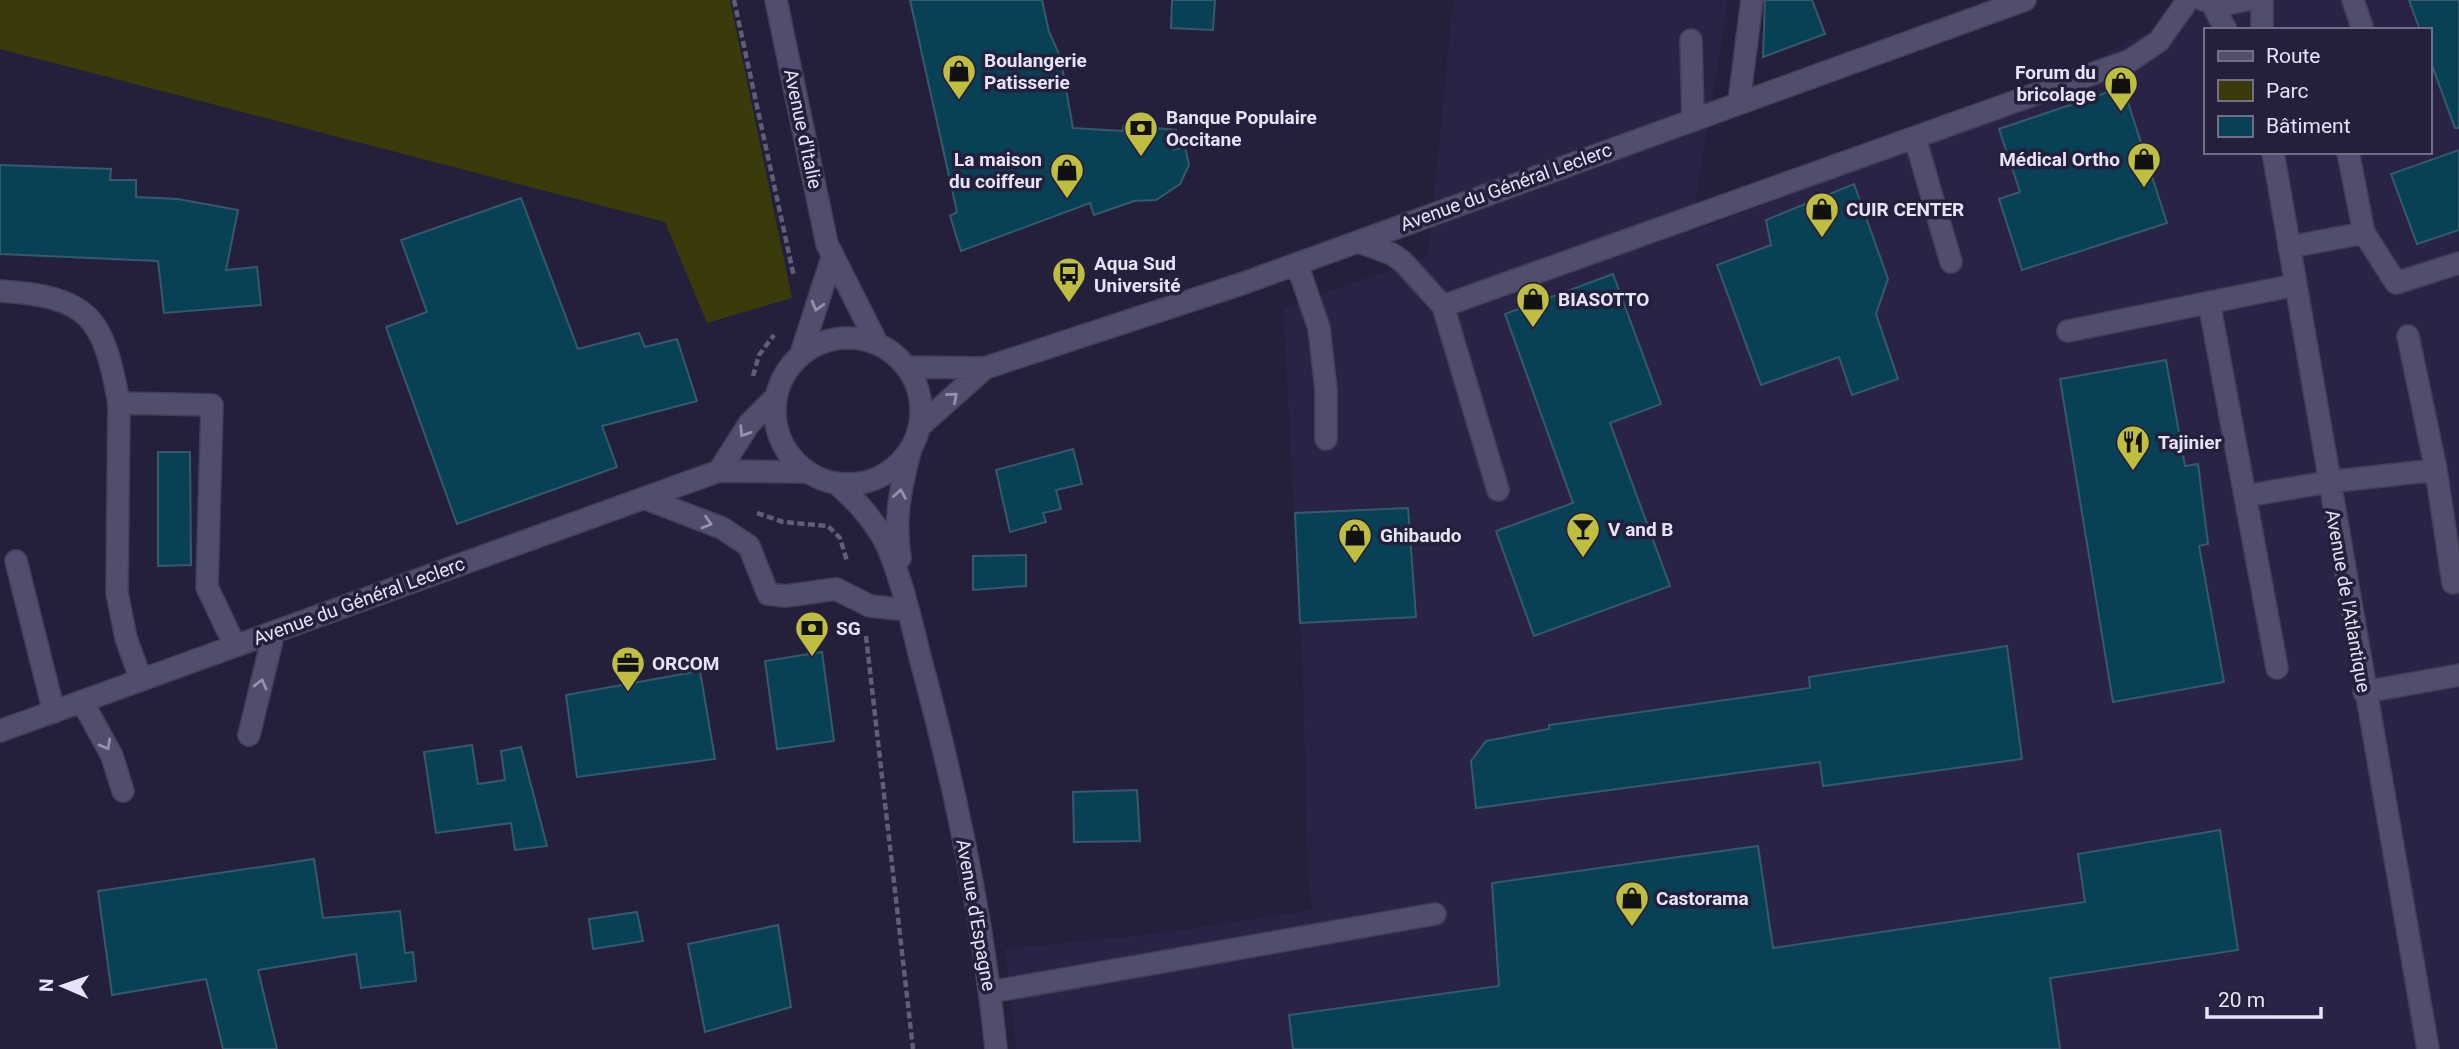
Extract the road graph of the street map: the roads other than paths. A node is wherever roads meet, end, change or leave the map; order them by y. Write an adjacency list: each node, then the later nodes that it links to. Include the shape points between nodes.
1 (776, 0): 21 (street, Avenue d'Italie)
2 (1752, 0): 13 (street)
3 (2025, 0): 13 (street, Avenue du Général Leclerc)
4 (2188, 0): 15 (street, via 2160,41 2131,60)
5 (2246, 0): 8 (street)
6 (2262, 0): 10 (street)
7 (2353, 0): 11 (street)
8 (2207, 1): 9 (street)
9 (2225, 28)
10 (2262, 28)
11 (2362, 28)
12 (1691, 40): 14 (street)
13 (1739, 102): 14 (street, Avenue du Général Leclerc)
14 (1693, 119): 19 (street, Avenue du Général Leclerc)
15 (1915, 138): 22 (street); 28 (street)
16 (2273, 154): 20 (street, Avenue de l'Atlantique)
17 (2348, 154): 18 (street)
18 (2364, 233): 20 (street); 23 (street, via 2396,283)
19 (1359, 242): 24 (street, Avenue du Général Leclerc); 28 (street, via 1404,262)
20 (2288, 247): 25 (street, Avenue de l'Atlantique)
21 (832, 258): 31 (street, Avenue d'Italie); 32 (street, one-way to 32)
22 (1951, 262)
23 (2459, 263)
24 (1297, 264): 34 (street, Avenue du Général Leclerc); 38 (street, via 1319,328)
25 (2295, 285): 27 (street); 43 (street, Avenue de l'Atlantique)
26 (0, 291): 36 (street, via 69,302 86,315 99,328 111,360)
27 (2209, 303): 29 (street); 46 (street)
28 (1443, 306): 45 (street)
29 (2068, 331)
30 (2408, 336): 40 (street)
31 (877, 343): 32 (street, via 830,339); 33 (street)
32 (801, 354): 35 (street, via 789,366)
33 (908, 367): 34 (street, Avenue du Général Leclerc); 37 (street, via 920,395)
34 (985, 368): 37 (street, Avenue du Général Leclerc, one-way to 34)
35 (775, 398): 41 (street, one-way to 41, via 749,424); 42 (street, via 777,432 794,461)
36 (119, 403): 52 (street, via 212,405 207,587); 55 (street, via 117,593)
37 (920, 426): 39 (street)
38 (1326, 439)
39 (910, 450): 44 (street, via 878,478); 50 (street, one-way to 39, via 896,533 899,492)
40 (2436, 470): 43 (street); 49 (street)
41 (719, 471): 42 (street, Avenue du Général Leclerc); 47 (street, Avenue du Général Leclerc)
42 (807, 472): 44 (street)
43 (2328, 482): 46 (street); 56 (street, Avenue de l'Atlantique)
44 (837, 484): 50 (street, via 864,508 883,537)
45 (1498, 491)
46 (2245, 496): 53 (street)
47 (644, 498): 50 (street, one-way to 50, via 722,527 749,546 768,594 836,589 870,606); 51 (street, Avenue du Général Leclerc)
48 (16, 561): 58 (street)
49 (2453, 583)
50 (908, 610): 63 (street, Avenue d'Espagne, via 954,782)
51 (274, 632): 52 (street, Avenue du Général Leclerc); 60 (street, one-way to 51)
52 (235, 646): 55 (street, Avenue du Général Leclerc)
53 (2277, 668)
54 (2459, 675): 56 (street)
55 (141, 680): 57 (street, Avenue du Général Leclerc)
56 (2364, 692): 65 (street, Avenue de l'Atlantique)
57 (82, 701): 58 (street, Avenue du Général Leclerc); 61 (street, one-way to 61, via 112,756)
58 (54, 712): 59 (street, Avenue du Général Leclerc)
59 (0, 731)
60 (249, 735)
61 (123, 791)
62 (1435, 914): 63 (street)
63 (990, 992): 64 (street, Avenue d'Espagne)
64 (996, 1049)
65 (2428, 1049)

